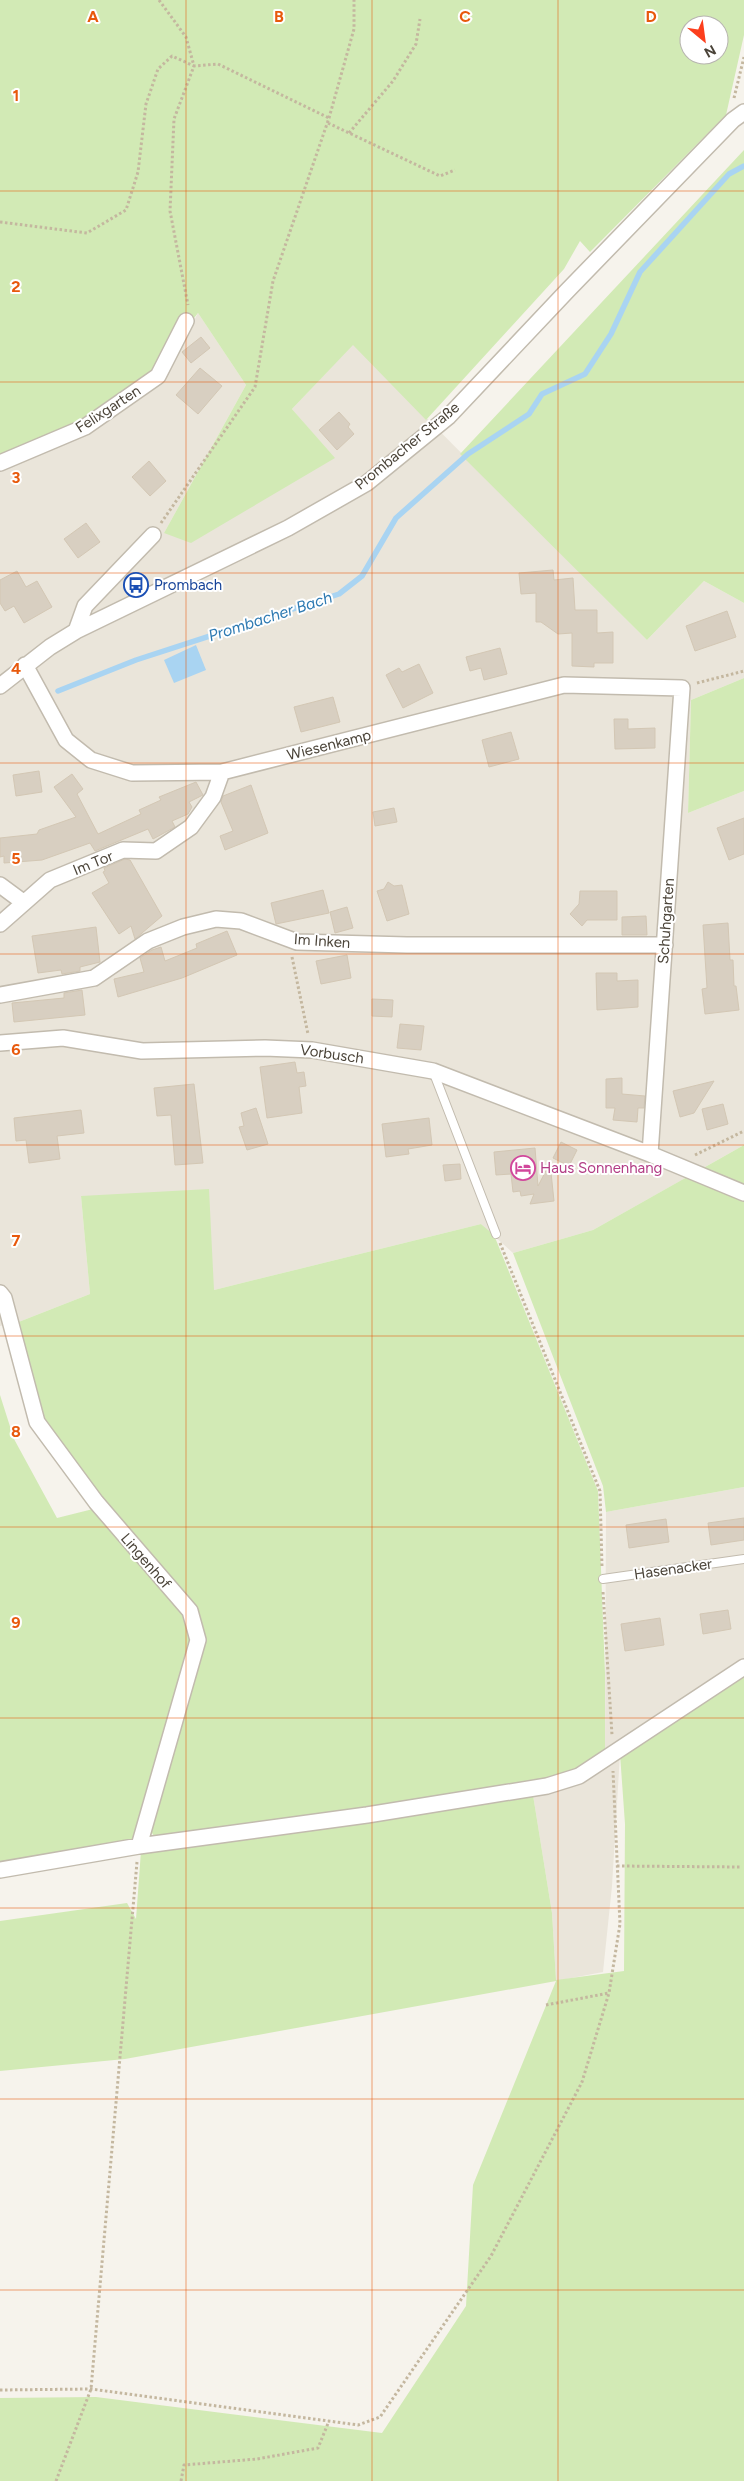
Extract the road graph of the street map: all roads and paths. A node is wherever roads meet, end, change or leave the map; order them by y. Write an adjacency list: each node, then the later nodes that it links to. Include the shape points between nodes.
1 (159, 0): 5 (path, via 186,37)
2 (354, 0): 7 (path, via 354,29)
3 (420, 19): 8 (path, via 416,44 393,81)
4 (744, 57): 6 (path, via 733,102)
5 (194, 66): 7 (path, via 218,64); 10 (path, via 172,56 158,69 146,104 138,172 126,210 87,233); 11 (path, via 174,119 170,211 188,308)
6 (739, 116): 14 (street, Prombacher Straße, via 448,417 367,483 288,528)
7 (328, 120): 8 (path); 13 (path, via 273,281 255,387)
8 (349, 133): 9 (path, via 440,176)
9 (455, 170)
10 (0, 222)
11 (186, 321): 12 (street, Felixgarten, via 158,376 85,428)
12 (0, 463)
13 (154, 535): 14 (street, via 86,606)
14 (76, 630): 15 (street, Prombacher Straße)
15 (26, 665): 17 (street, Prombacher Straße); 19 (street, Wiesenkamp, via 66,740 91,760 132,773)
16 (744, 671): 18 (path)
17 (0, 686)
18 (682, 688): 19 (street, Wiesenkamp, via 564,685); 24 (street, Schuhgarten)
19 (222, 772): 21 (street, Im Tor, via 213,797 191,827 156,851 123,850 50,880)
20 (0, 885): 21 (street)
21 (23, 902): 22 (street, Im Tor)
22 (0, 924)
23 (288, 939): 24 (street, Im Inken, via 297,942 407,945); 25 (street, Im Inken, via 241,922 216,919 183,926 148,941 94,978); 27 (path)
24 (665, 945): 30 (street, Schuhgarten)
25 (0, 995)
26 (0, 1043): 27 (street, Vorbusch, via 63,1038 142,1051)
27 (312, 1050): 28 (street, Vorbusch)
28 (433, 1072): 30 (street, Vorbusch); 33 (lane)
29 (744, 1131): 31 (path)
30 (650, 1154): 31 (street, Vorbusch)
31 (675, 1165): 32 (street, Vorbusch)
32 (744, 1193)
33 (496, 1234): 36 (path, via 600,1491)
34 (0, 1293): 39 (street, Lingenhof, via 37,1422 96,1502 190,1612 198,1640)
35 (744, 1559): 36 (lane, Hasenacker)
36 (603, 1579): 38 (path)
37 (744, 1667): 38 (street)
38 (613, 1754): 39 (street, via 579,1776 547,1786 368,1815); 40 (path)
39 (139, 1846): 42 (street); 45 (path)
40 (617, 1866): 41 (path); 43 (path, via 620,1924)
41 (740, 1868)
42 (0, 1870)
43 (609, 1992): 44 (path); 47 (path, via 582,2082 490,2256 380,2417 358,2425)
44 (546, 2005)
45 (91, 2389): 46 (path); 47 (path); 48 (path)
46 (0, 2390)
47 (329, 2421): 49 (path, via 318,2448 257,2459 184,2465)
48 (56, 2481)
49 (181, 2481)

